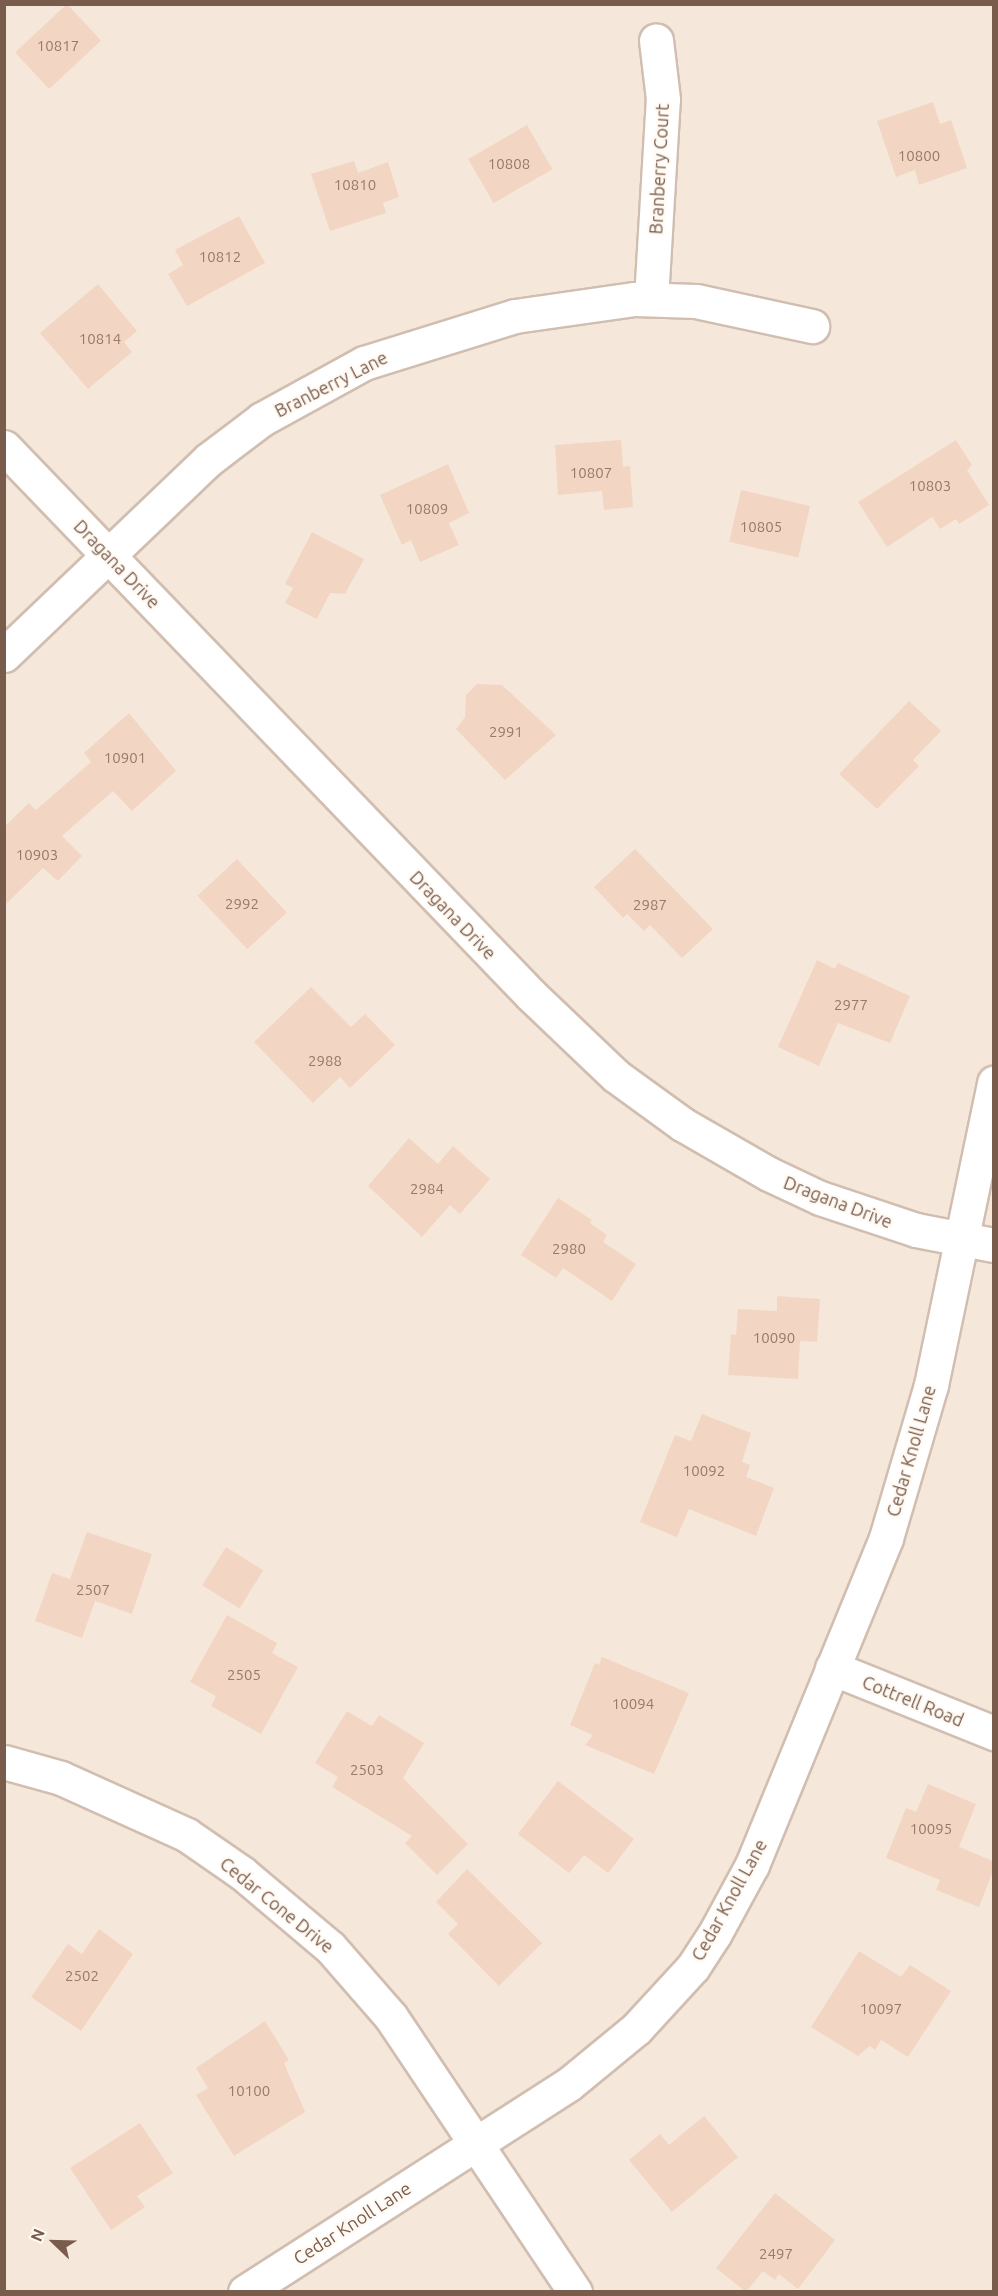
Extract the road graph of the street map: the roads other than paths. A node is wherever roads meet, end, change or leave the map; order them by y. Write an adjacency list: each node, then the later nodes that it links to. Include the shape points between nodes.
1 (656, 40): 2 (street, Branberry Court, via 663,99)
2 (651, 299): 3 (street, Branberry Lane, via 696,301); 5 (street, Branberry Lane, via 515,316 364,363 253,426 208,460)
3 (812, 326)
4 (4, 447): 5 (street, Dragana Drive)
5 (108, 555): 6 (street, Branberry Lane); 8 (street, Dragana Drive, via 531,995 616,1076 682,1124 769,1174 820,1198 916,1230)
6 (4, 655)
7 (993, 1083): 8 (street, Cedar Knoll Lane)
8 (961, 1240): 9 (street, Dragana Drive); 10 (street, Cedar Knoll Lane, via 931,1384 886,1538)
9 (993, 1245)
10 (832, 1668): 11 (street, Cottrell Road); 13 (street, Cedar Knoll Lane, via 752,1865 693,1967 636,2029 568,2084)
11 (993, 1733)
12 (4, 1762): 13 (street, Cedar Cone Drive, via 61,1778 126,1805 187,1835 242,1873 330,1947 391,2017)
13 (475, 2144): 14 (street, Cedar Knoll Lane); 15 (street, Cedar Cone Drive)
14 (245, 2292)
15 (575, 2292)

